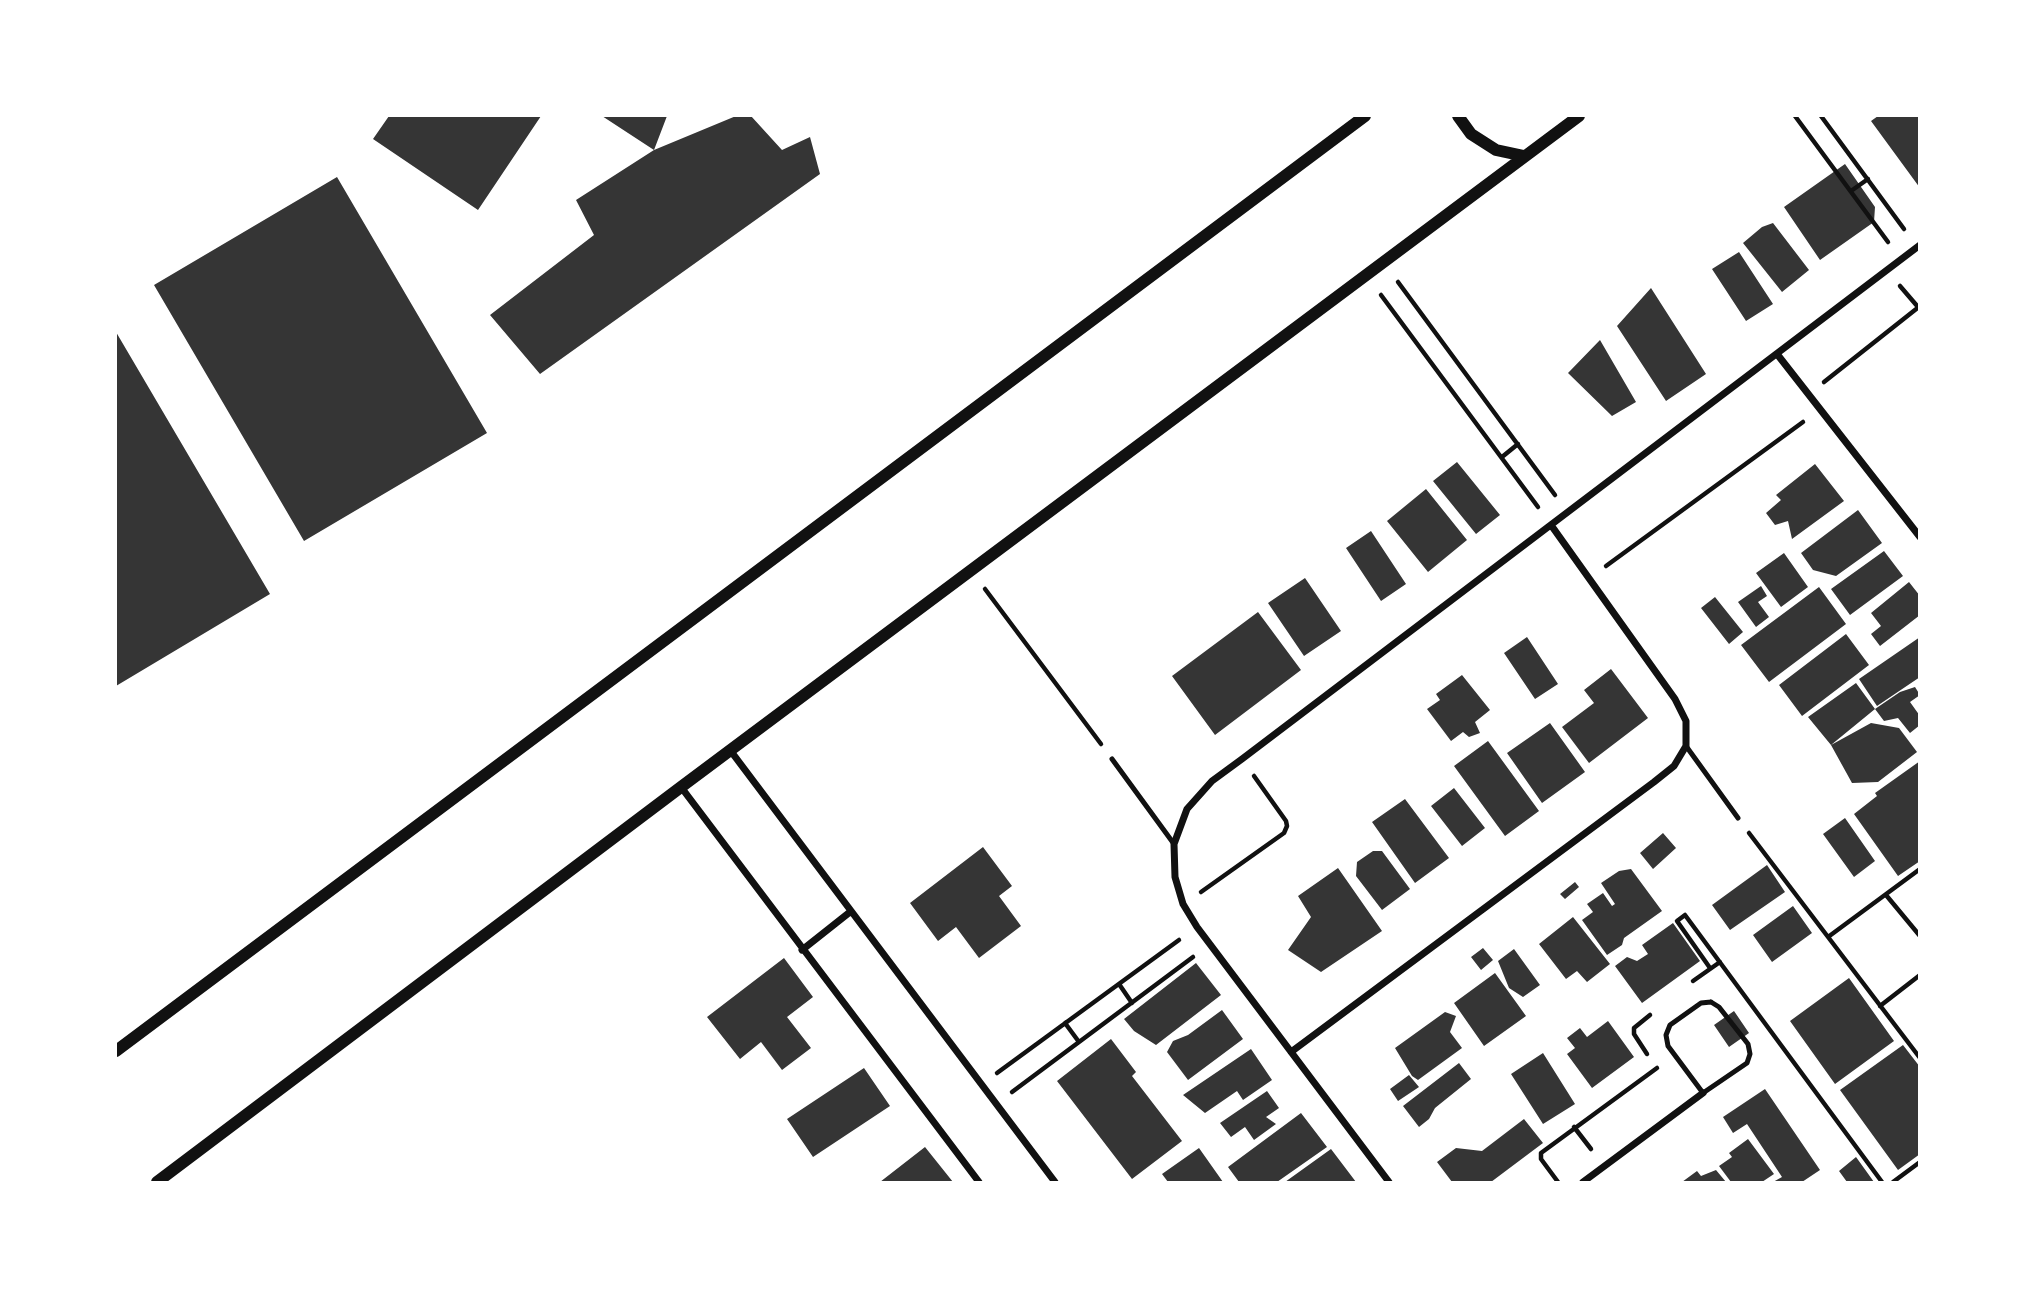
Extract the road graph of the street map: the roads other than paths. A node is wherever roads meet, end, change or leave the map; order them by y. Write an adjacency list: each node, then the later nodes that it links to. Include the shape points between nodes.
1 (1366, 116): 17 (street)
2 (1458, 116): 4 (street, via 1471,134 1496,150)
3 (1579, 116): 4 (street)
4 (1524, 156): 10 (street)
5 (1918, 246): 6 (street)
6 (1777, 354): 7 (street); 8 (street)
7 (1551, 525): 9 (street, via 1675,699 1686,721); 14 (street, via 1212,781 1187,809)
8 (1920, 537)
9 (1686, 746): 13 (lane); 18 (street, via 1674,766 1654,782)
10 (730, 750): 12 (street); 15 (street)
11 (1112, 759): 14 (lane)
12 (681, 787): 16 (street); 20 (street)
13 (1738, 818)
14 (1174, 844): 18 (street, via 1175,877 1183,904)
15 (850, 912): 16 (street); 22 (street)
16 (802, 950): 21 (street)
17 (116, 1051)
18 (1291, 1052): 23 (street)
19 (1703, 1093): 19 (lane, via 1747,1063 1750,1054 1748,1044 1711,1002 1701,1003 1670,1025 1666,1035 1668,1046); 24 (street)
20 (157, 1182)
21 (979, 1182)
22 (1055, 1182)
23 (1389, 1182)
24 (1583, 1182)

